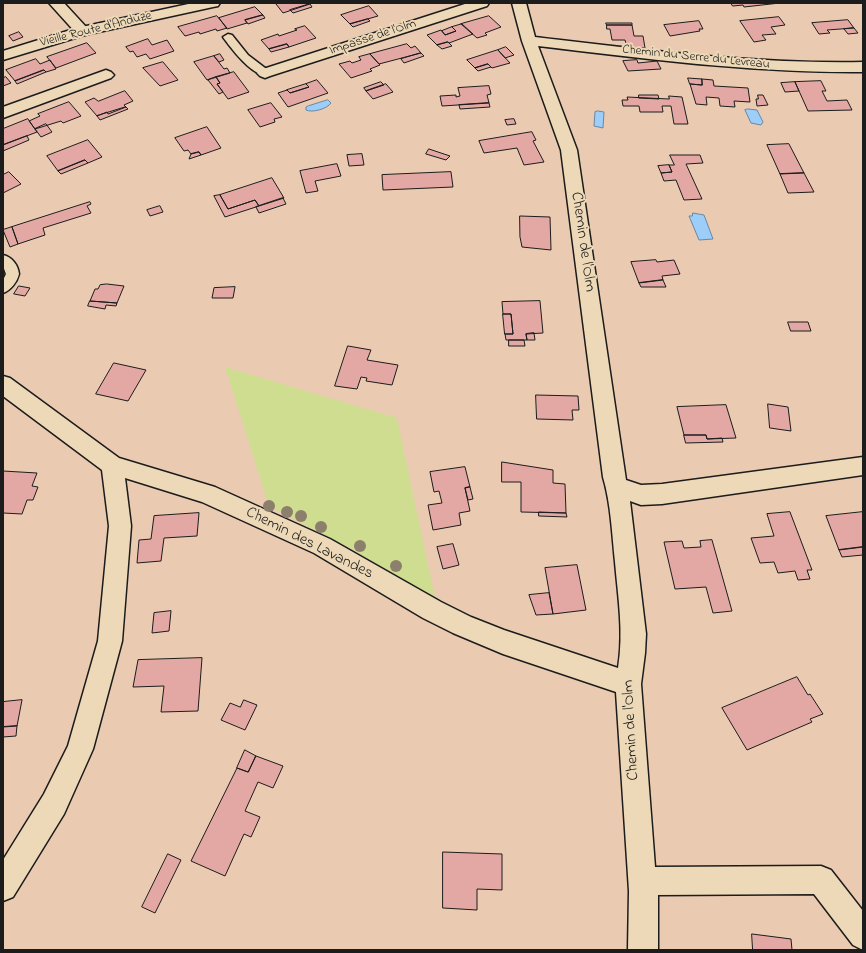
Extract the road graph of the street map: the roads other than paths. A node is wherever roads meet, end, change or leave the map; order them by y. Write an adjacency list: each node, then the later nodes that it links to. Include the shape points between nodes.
1 (56, 3): 5 (street)
2 (213, 3): 5 (street, Vieille Route d'Anduze)
3 (482, 3): 10 (street, Impasse de l'Olm)
4 (519, 3): 7 (street, Chemin de l'Olm)
5 (82, 31): 8 (street, Vieille Route d'Anduze)
6 (228, 37): 10 (lane, via 244,57)
7 (529, 40): 9 (street, Chemin du Serre du Levreau, via 749,65); 18 (street, Chemin de l'Olm, via 569,150)
8 (3, 56)
9 (863, 67)
10 (265, 74)
11 (106, 75): 12 (street)
12 (3, 113)
13 (3, 259): 14 (lane, via 10,265 13,275)
14 (3, 288)
15 (3, 384): 16 (street, Chemin des Lavandes)
16 (112, 465): 19 (street, Chemin des Lavandes, via 207,494 322,546 462,625 503,642); 21 (street, via 120,526 110,641 80,749 54,804)
17 (863, 466): 18 (street, via 662,494 641,495)
18 (617, 488): 19 (street, Chemin de l'Olm, via 634,634)
19 (628, 684): 20 (street, Chemin de l'Olm)
20 (642, 881): 22 (street, via 821,880); 23 (street, Chemin de l'Olm)
21 (3, 887)
22 (863, 935)
23 (643, 950)

